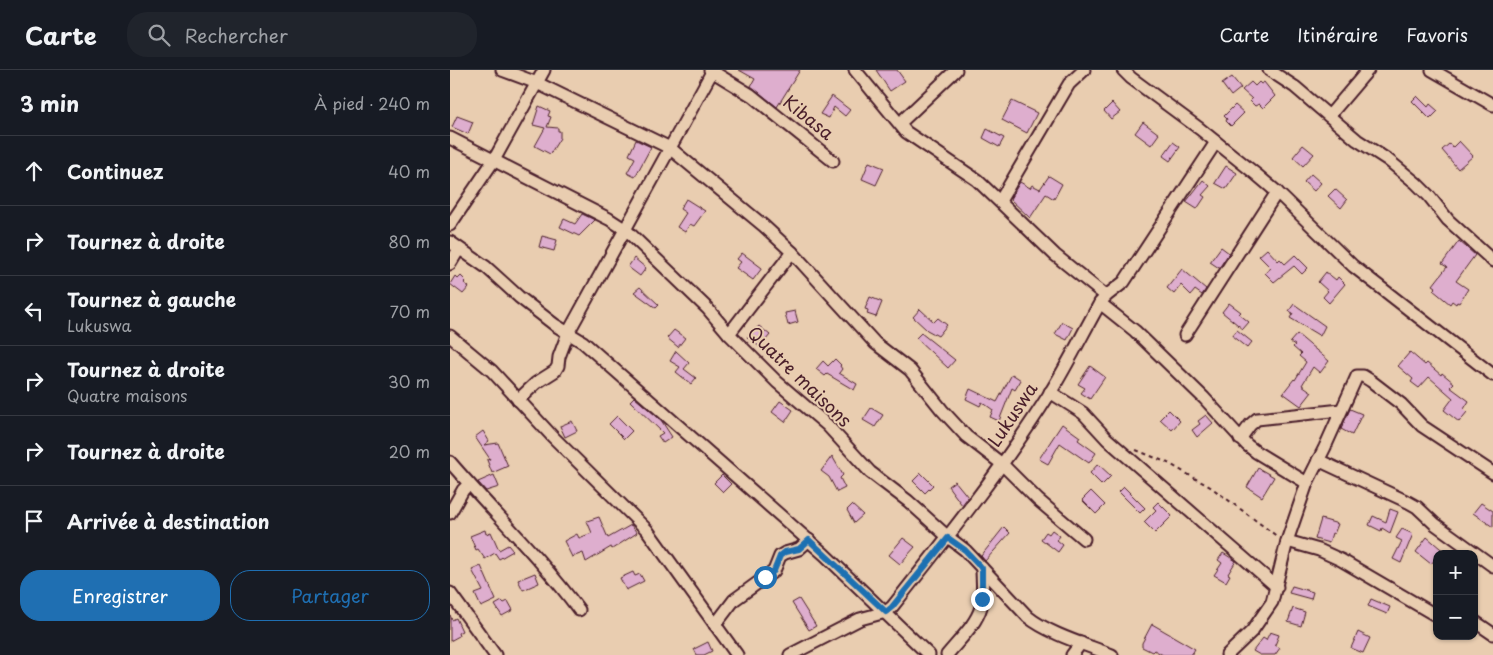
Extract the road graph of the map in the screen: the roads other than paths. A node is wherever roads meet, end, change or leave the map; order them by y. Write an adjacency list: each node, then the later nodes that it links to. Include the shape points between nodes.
1 (502, 70): 11 (street)
2 (544, 70): 11 (street)
3 (712, 70): 17 (street); 19 (street, Kibasa, via 751,95)
4 (855, 70): 14 (street)
5 (956, 70): 14 (street)
6 (1084, 70): 21 (street, via 1069,84)
7 (1123, 70): 16 (street)
8 (1269, 70): 13 (street, via 1287,80)
9 (1368, 70): 13 (street)
10 (1432, 70): 12 (street)
11 (537, 83): 17 (street); 18 (street)
12 (1493, 105)
13 (1329, 116): 26 (street, via 1416,183 1448,220)
14 (900, 123): 21 (street, via 906,132 971,176)
15 (450, 138): 18 (street, Quatre maisons)
16 (1216, 142): 20 (street); 28 (street, Lukuswa, via 1124,282)
17 (670, 148): 23 (street); 25 (street)
18 (494, 160): 22 (street); 23 (street, Quatre maisons)
19 (833, 161)
20 (1277, 192): 31 (street); 33 (street, via 1353,266)
21 (1000, 201): 28 (street)
22 (450, 225)
23 (626, 230): 29 (street); 30 (street, Quatre maisons, via 707,308)
24 (455, 246): 27 (street); 29 (street)
25 (792, 252): 30 (street); 40 (street, via 858,327 910,370 966,436)
26 (1493, 261)
27 (450, 264)
28 (1103, 299): 34 (street, Lukuswa); 37 (street, via 1204,398)
29 (568, 333): 35 (street, via 558,366); 47 (street, via 583,342)
30 (729, 334): 45 (street, Quatre maisons, via 826,425 870,472)
31 (1185, 335)
32 (450, 336): 35 (street, via 492,371)
33 (1493, 375)
34 (1050, 392): 40 (street, Lukuswa); 51 (street, via 1083,413 1107,439)
35 (518, 400): 57 (street, via 647,530)
36 (1341, 410): 37 (street, via 1257,419); 38 (street); 41 (street, via 1355,378 1363,376 1401,404 1422,426)
37 (1240, 439): 42 (street)
38 (1318, 460): 42 (street); 49 (street, via 1408,502)
39 (450, 462): 43 (street)
40 (1002, 464): 45 (street, Lukuswa); 46 (street)
41 (1493, 474)
42 (1307, 483): 48 (street)
43 (469, 484): 44 (street); 53 (street, via 547,568)
44 (450, 513)
45 (948, 538): 50 (street, Quatre maisons); 54 (street, Lukuswa)
46 (1084, 539)
47 (809, 540): 54 (street); 57 (street, via 799,549 780,556 774,571 734,600)
48 (1287, 541): 51 (street); 55 (street, via 1341,560)
49 (1493, 566)
50 (982, 568): 59 (street, Quatre maisons, via 1034,622); 64 (street, via 980,610)
51 (1276, 587): 67 (street, via 1272,602 1252,631)
52 (450, 592): 60 (street)
53 (579, 610)
54 (886, 612): 62 (street, via 867,616); 63 (street)
55 (1433, 614)
56 (1478, 624): 58 (street)
57 (715, 625): 61 (street)
58 (1493, 634)
59 (1081, 643): 65 (street); 66 (street, Quatre maisons)
60 (495, 655)
61 (736, 655)
62 (790, 655)
63 (929, 655)
64 (947, 655)
65 (1072, 655)
66 (1112, 655)
67 (1227, 655)

